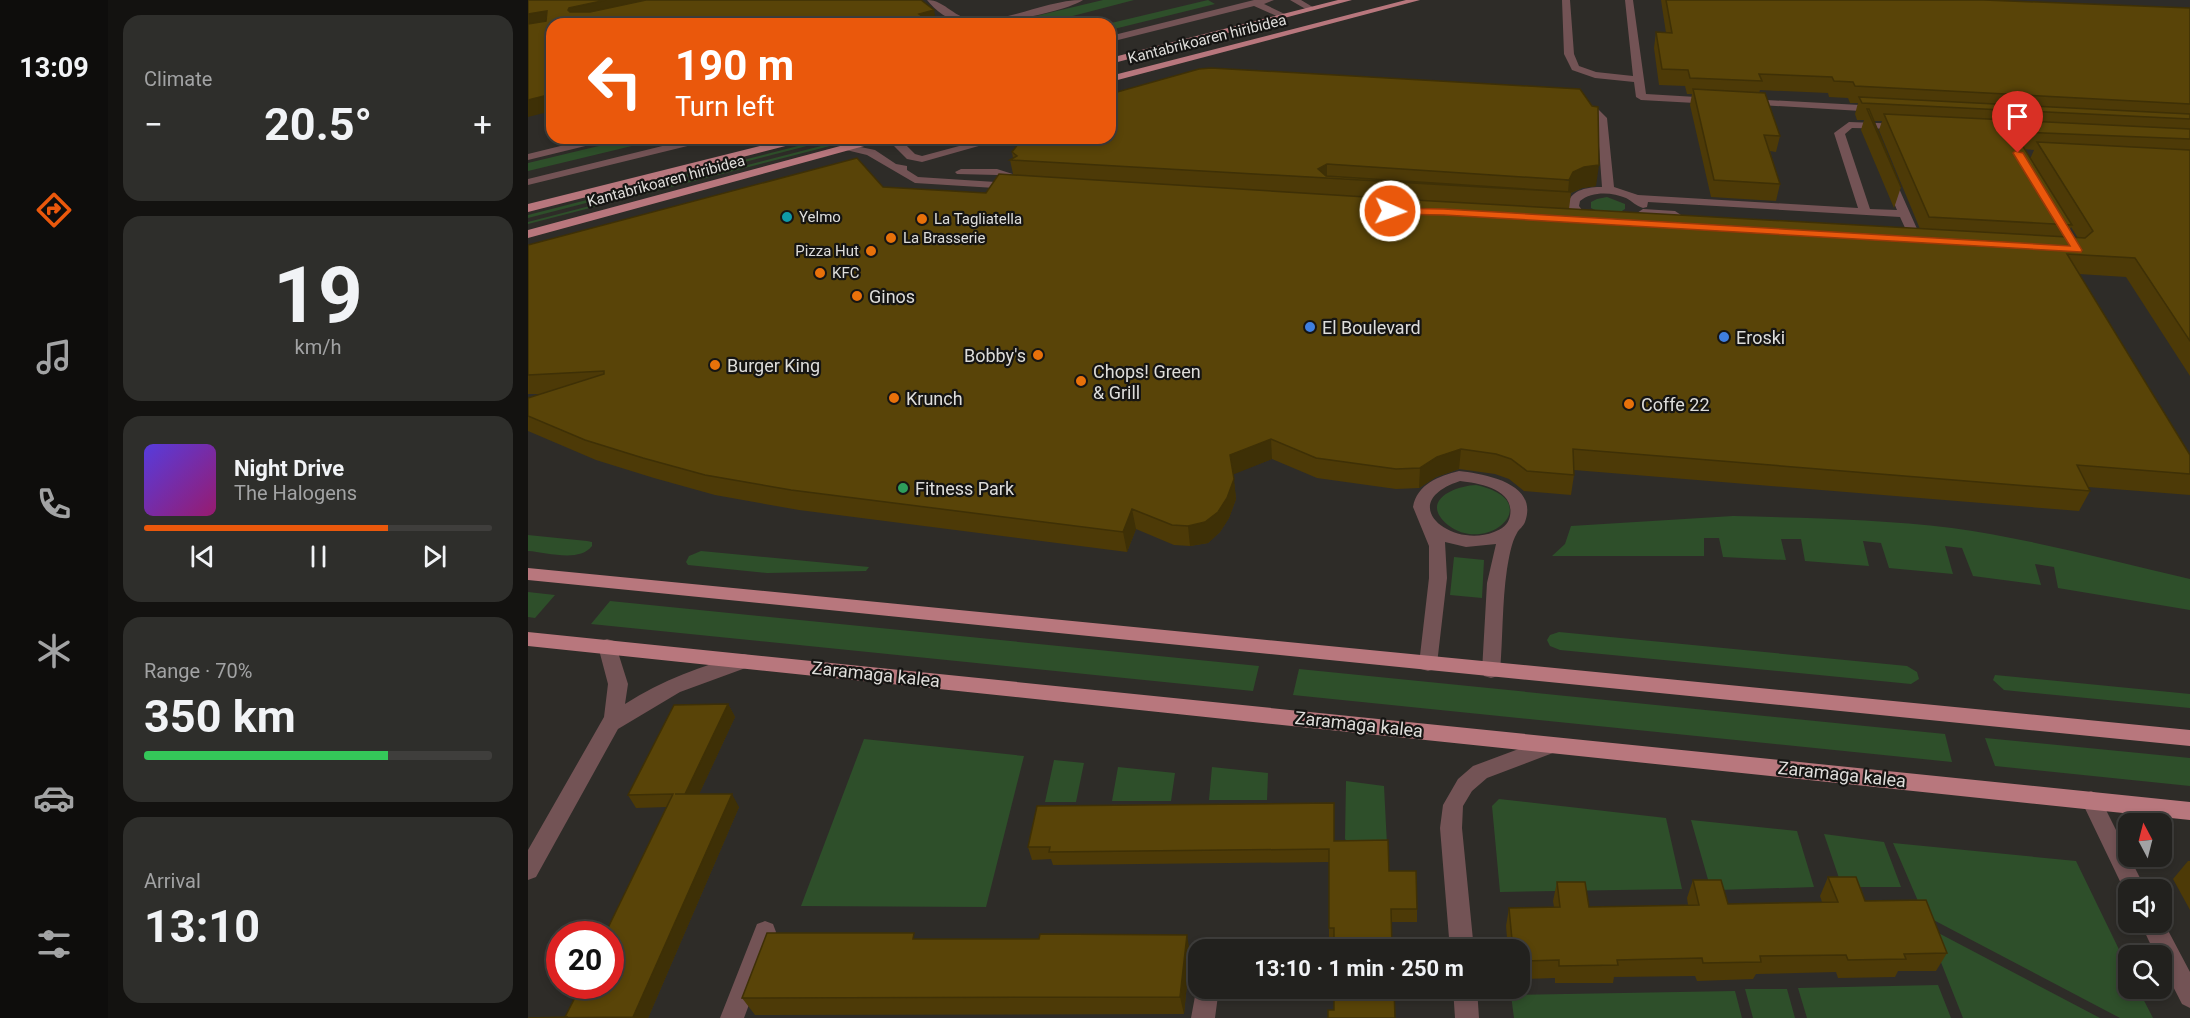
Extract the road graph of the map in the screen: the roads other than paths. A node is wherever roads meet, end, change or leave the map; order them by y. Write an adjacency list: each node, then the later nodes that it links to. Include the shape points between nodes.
1 (931, 0): 12 (street)
2 (1078, 0): 13 (street)
3 (1270, 0): 9 (street)
4 (1294, 0): 10 (street)
5 (1348, 0): 10 (main road, Kantabrikoaren hiribidea)
6 (1416, 0): 16 (main road, Kantabrikoaren hiribidea)
7 (1566, 0): 17 (street, via 1569,54 1575,68 1595,75)
8 (1629, 0): 17 (street)
9 (1252, 2): 11 (street); 14 (street)
10 (1312, 9): 11 (main road, Kantabrikoaren hiribidea)
11 (1284, 16): 15 (main road, Kantabrikoaren hiribidea)
12 (955, 18)
13 (1003, 18)
14 (1116, 37)
15 (1116, 59)
16 (1116, 78)
17 (1640, 80): 18 (street, via 1641,97)
18 (1725, 101)
19 (1563, 102): 38 (street, via 1592,109 1602,118)
20 (1737, 102): 21 (street)
21 (1892, 110)
22 (1916, 127): 42 (street, via 1870,130 1849,125 1839,134)
23 (581, 144): 31 (street)
24 (683, 144): 36 (street)
25 (781, 144): 41 (main road, Kantabrikoaren hiribidea)
26 (858, 144): 30 (main road, Kantabrikoaren hiribidea)
27 (900, 144): 28 (street, via 911,157 922,159)
28 (981, 144)
29 (992, 144): 34 (street, via 974,160)
30 (846, 147): 32 (street, via 871,152); 49 (main road, Kantabrikoaren hiribidea)
31 (528, 157)
32 (893, 167): 34 (street); 37 (street, via 915,180)
33 (1885, 167): 50 (street)
34 (997, 172): 35 (street)
35 (1013, 176)
36 (528, 182)
37 (1020, 187)
38 (1608, 190): 39 (street); 40 (street, via 1580,194 1575,198 1577,212)
39 (1636, 198): 42 (street); 46 (street, via 1645,208)
40 (1533, 203)
41 (528, 208)
42 (1865, 212): 43 (street)
43 (1897, 214)
44 (1690, 216): 46 (street)
45 (1550, 218): 47 (street)
46 (1638, 218): 48 (street)
47 (1597, 221)
48 (1680, 226)
49 (528, 234)
50 (1915, 240)
51 (1431, 526): 52 (street, via 1462,541 1487,541); 52 (street, via 1423,517 1424,495 1444,480 1463,473 1498,479 1516,497 1518,520); 57 (street, via 1438,546 1438,578)
52 (1508, 532): 58 (street, via 1498,576)
53 (528, 574): 57 (main road)
54 (528, 639): 55 (main road, Zaramaga kalea)
55 (607, 646): 56 (main road, Zaramaga kalea); 59 (street, via 618,684 614,718)
56 (744, 661): 59 (street, via 675,684); 61 (main road, Zaramaga kalea)
57 (1428, 664): 58 (main road)
58 (1491, 671): 60 (main road)
59 (608, 725): 64 (street)
60 (2190, 738)
61 (1551, 745): 62 (main road, Zaramaga kalea); 68 (street, via 1480,772 1465,785 1453,805 1451,828)
62 (2091, 800): 63 (main road, Zaramaga kalea); 65 (street)
63 (2190, 811)
64 (528, 870)
65 (2130, 879)
66 (765, 932): 72 (street)
67 (2157, 933): 69 (street)
68 (1460, 939)
69 (2190, 996)
70 (1206, 999): 73 (street)
71 (1466, 999): 74 (street)
72 (732, 1018)
73 (1203, 1018)
74 (1467, 1018)

